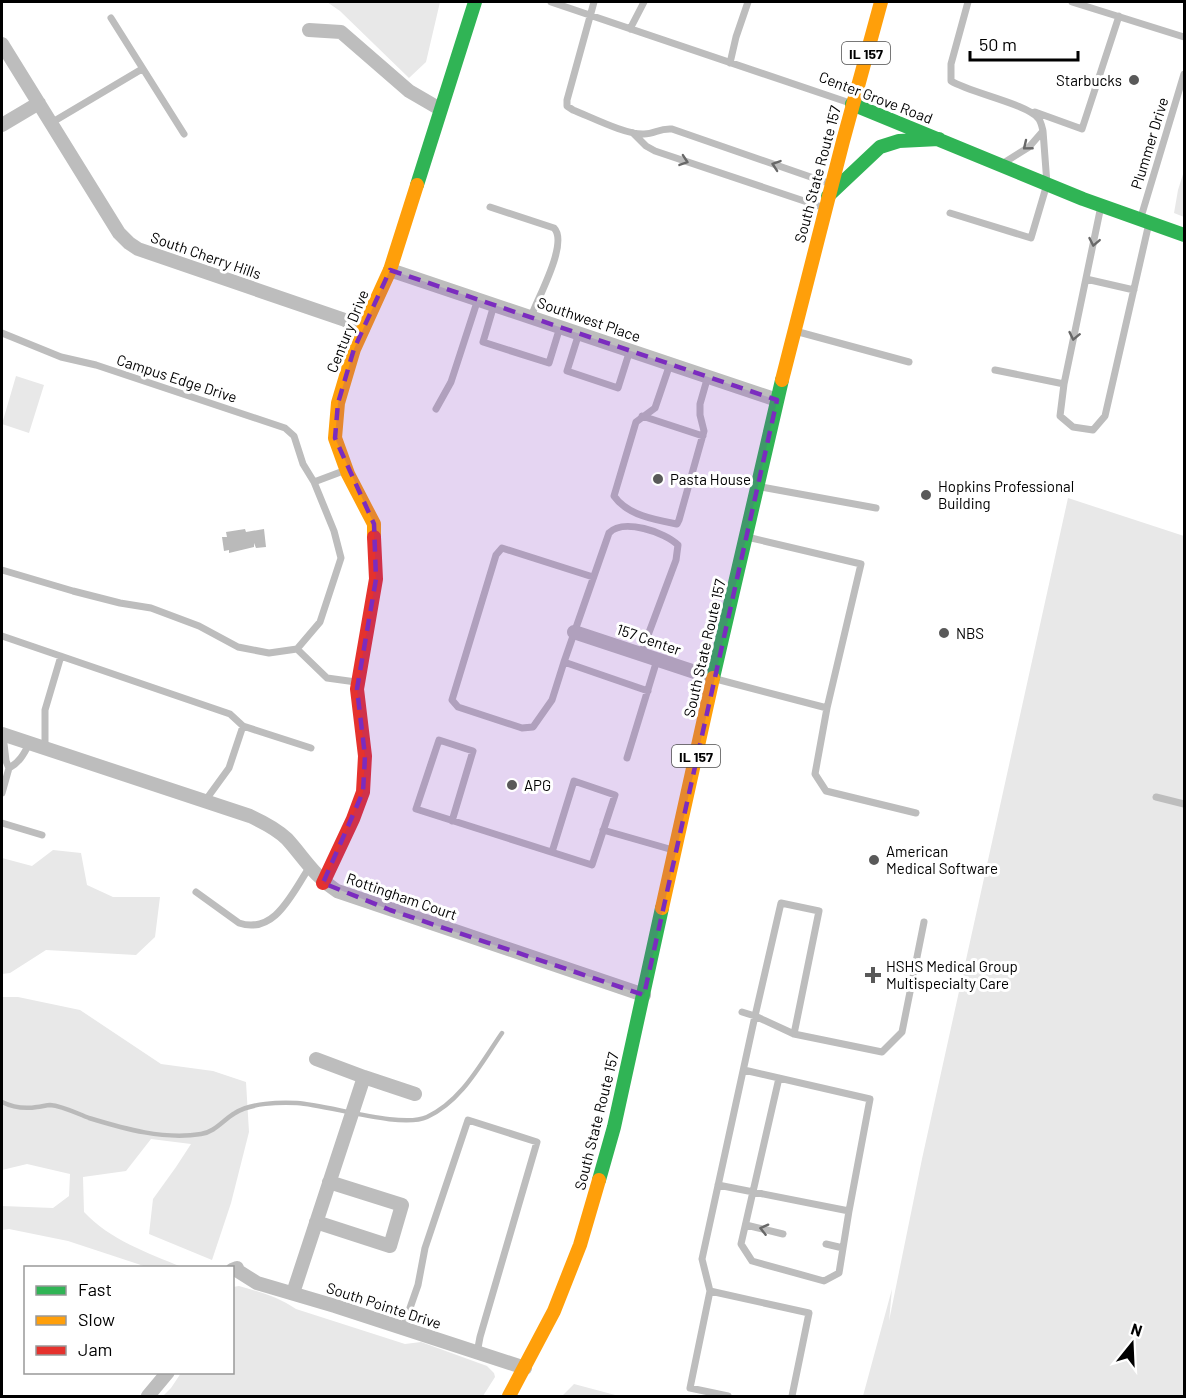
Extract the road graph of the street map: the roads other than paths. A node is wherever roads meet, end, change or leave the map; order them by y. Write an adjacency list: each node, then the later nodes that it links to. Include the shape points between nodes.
1 (474, 2): 21 (main road, Century Drive)
2 (551, 2): 9 (lane, Center Grove Road)
3 (594, 2): 9 (lane)
4 (644, 2): 12 (lane)
5 (748, 2): 16 (lane)
6 (881, 2): 20 (main road, South State Route 157 / IL 157)
7 (968, 2): 22 (lane, via 951,64 951,81)
8 (1072, 2): 10 (lane)
9 (591, 15): 12 (lane, Center Grove Road); 27 (lane, via 567,106)
10 (1119, 16): 14 (lane); 22 (lane, via 1082,129)
11 (111, 18): 17 (lane)
12 (630, 29): 16 (lane, Center Grove Road)
13 (309, 30): 21 (street, via 341,32 409,91)
14 (1185, 37)
15 (2, 44): 19 (street, South Cherry Hills)
16 (730, 63): 20 (lane, Center Grove Road)
17 (142, 69): 23 (lane); 26 (lane)
18 (1185, 74): 35 (lane, Plummer Drive)
19 (39, 103): 23 (street, South Cherry Hills); 24 (street)
20 (852, 104): 28 (main road, Center Grove Road); 31 (main road, South State Route 157 / IL 157)
21 (440, 109): 37 (main road, Century Drive)
22 (1030, 110): 25 (lane, via 1040,119)
23 (51, 123): 44 (street, South Cherry Hills, via 119,233 138,249)
24 (2, 125)
25 (1043, 131): 29 (lane, one-way to 29, via 1029,147); 30 (lane)
26 (184, 134)
27 (633, 134): 31 (lane, one-way to 31, via 655,151); 31 (lane, one-way to 27, via 672,129)
28 (939, 139): 29 (main road, Center Grove Road); 31 (main road, via 899,141 880,147)
29 (999, 165): 30 (main road, Center Grove Road)
30 (1047, 184): 32 (main road, Center Grove Road); 34 (lane, via 1031,238)
31 (828, 196): 45 (main road, South State Route 157 / IL 157)
32 (1101, 206): 35 (main road, Center Grove Road); 38 (lane, one-way to 38)
33 (490, 207): 42 (lane, via 557,231 559,240 549,278)
34 (950, 213)
35 (1144, 221): 36 (main road, Center Grove Road); 39 (lane, Plummer Drive)
36 (1185, 235)
37 (390, 270): 40 (street, Southwest Place); 44 (main road, Century Drive)
38 (1086, 279): 39 (lane); 53 (lane, one-way to 53)
39 (1134, 290): 53 (lane, Plummer Drive, via 1106,416 1093,429 1073,427 1060,416)
40 (478, 299): 41 (street, Southwest Place); 55 (lane, via 451,382)
41 (494, 305): 42 (street, Southwest Place); 43 (lane, via 483,342 549,363)
42 (531, 317): 43 (street, Southwest Place)
43 (560, 327): 47 (street, Southwest Place)
44 (363, 328): 58 (main road, Century Drive, via 338,403 335,438)
45 (794, 331): 49 (lane); 54 (main road, South State Route 157 / IL 157)
46 (2, 333): 59 (lane, Campus Edge Drive, via 52,354 285,428 294,436 303,464)
47 (579, 333): 48 (street, Southwest Place); 48 (lane, via 567,371 618,388)
48 (630, 350): 50 (street, Southwest Place)
49 (909, 362)
50 (670, 364): 52 (street, Southwest Place); 56 (lane, via 655,408)
51 (995, 370): 53 (lane)
52 (708, 376): 54 (street, Southwest Place); 57 (lane, via 700,404)
53 (1064, 384)
54 (777, 399): 60 (main road, South State Route 157 / IL 157)
55 (436, 409)
56 (642, 416): 57 (lane); 57 (lane, via 636,422 614,496 621,506 656,520 677,524)
57 (703, 436)
58 (346, 470): 59 (lane); 73 (main road, Century Drive, via 374,524 376,579)
59 (315, 482): 67 (lane, Campus Edge Drive, via 341,558 320,622)
60 (757, 486): 61 (lane); 62 (main road, South State Route 157 / IL 157)
61 (876, 508)
62 (746, 537): 72 (main road, South State Route 157 / IL 157); 75 (lane, via 861,564)
63 (2, 570): 67 (lane, via 82,594 151,608 199,626 238,647 269,653)
64 (593, 577): 65 (lane); 68 (lane, via 609,533 620,526 632,525 678,545); 71 (lane, via 502,548 496,555 451,698 458,706 522,728 533,727 552,700)
65 (574, 632): 68 (street, 157 Center); 71 (lane)
66 (2, 636): 69 (lane)
67 (297, 648): 73 (lane, via 327,678)
68 (641, 654): 70 (street, 157 Center)
69 (61, 656): 76 (lane, via 230,714); 80 (lane, via 45,710)
70 (657, 660): 72 (street, 157 Center); 74 (lane)
71 (564, 662): 74 (lane)
72 (713, 678): 75 (lane); 92 (main road, South State Route 157 / IL 157)
73 (359, 682): 95 (main road, Century Drive, via 365,756 363,792)
74 (648, 691): 81 (lane)
75 (827, 708): 87 (lane, via 814,774 826,791)
76 (243, 726): 79 (lane); 85 (lane, via 229,768)
77 (2, 735): 78 (street, Rottingham Court); 82 (lane)
78 (29, 744): 80 (street, Rottingham Court); 82 (lane, via 23,756)
79 (311, 748)
80 (45, 749): 85 (street, Rottingham Court)
81 (627, 758)
82 (9, 768): 83 (lane)
83 (2, 793)
84 (1156, 797): 86 (lane)
85 (205, 801): 94 (street, Rottingham Court, via 271,827)
86 (1185, 804)
87 (916, 813)
88 (452, 820): 88 (lane, via 473,751 439,740 416,809); 93 (lane)
89 (2, 823): 91 (lane)
90 (603, 830): 92 (lane); 93 (lane, via 592,865); 93 (lane, via 615,795 574,781)
91 (42, 836)
92 (675, 851): 98 (main road, South State Route 157 / IL 157)
93 (552, 852)
94 (309, 868): 95 (street, Rottingham Court); 96 (lane, via 279,911 258,926 239,923)
95 (324, 883): 98 (street, Rottingham Court, via 390,910)
96 (196, 892)
97 (924, 921): 101 (lane, via 903,1032 882,1052)
98 (644, 995): 121 (main road, South State Route 157 / IL 157, via 614,1126 580,1245 554,1311)
99 (742, 1012): 100 (lane)
100 (755, 1016): 101 (lane); 101 (lane, via 781,903 819,911); 103 (lane)
101 (794, 1034)
102 (316, 1059): 104 (street)
103 (744, 1070): 105 (lane); 108 (lane)
104 (364, 1077): 106 (street); 107 (street)
105 (779, 1078): 109 (lane); 110 (lane, via 870,1099)
106 (415, 1094)
107 (329, 1182): 111 (street); 111 (street, via 402,1205 390,1246)
108 (718, 1185): 109 (lane); 117 (lane, via 702,1260)
109 (754, 1192): 110 (lane); 112 (lane)
110 (849, 1211): 115 (lane)
111 (316, 1222): 118 (street)
112 (746, 1225): 113 (lane, one-way to 112); 115 (lane, via 741,1244 752,1261 824,1281 839,1273)
113 (783, 1234)
114 (826, 1244): 115 (lane)
115 (843, 1248)
116 (235, 1269): 118 (street, South Pointe Drive, via 257,1283)
117 (710, 1291): 125 (lane, via 690,1388); 126 (lane, via 809,1314)
118 (292, 1293): 119 (street, South Pointe Drive)
119 (403, 1328): 120 (street, South Pointe Drive); 120 (lane, via 468,1120 537,1142)
120 (477, 1353): 121 (street, South Pointe Drive)
121 (525, 1368): 124 (main road, South State Route 157 / IL 157)
122 (166, 1374): 123 (street)
123 (148, 1396)
124 (509, 1396)
125 (728, 1396)
126 (792, 1396)

